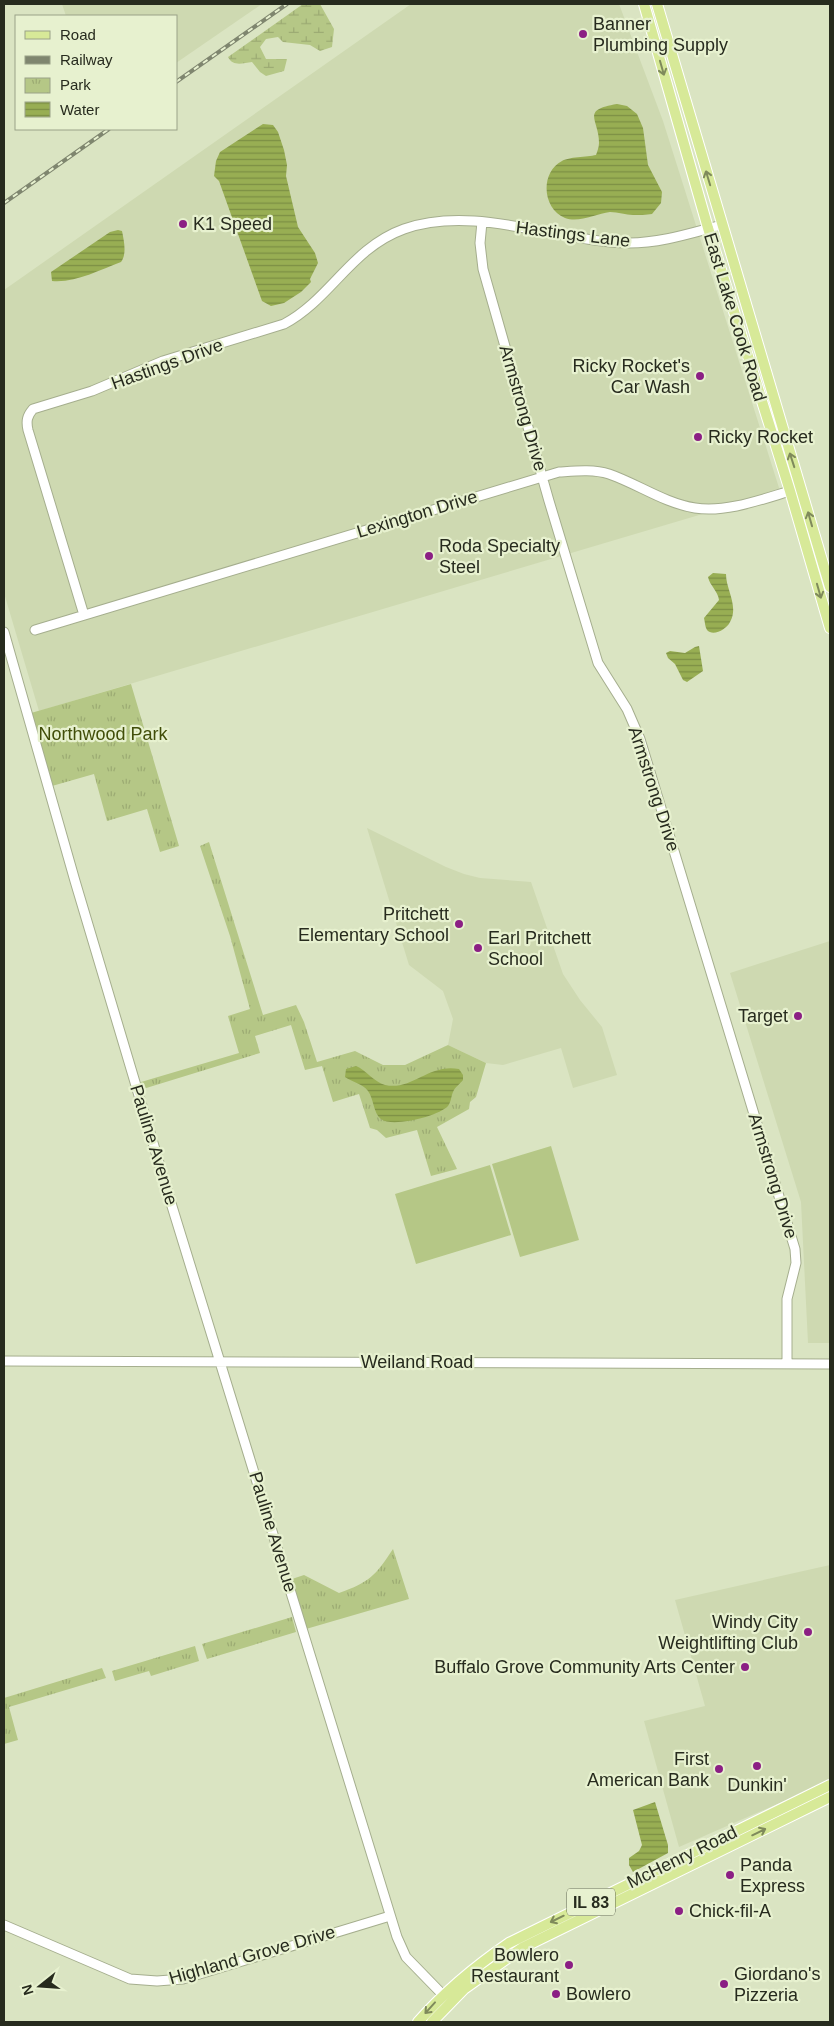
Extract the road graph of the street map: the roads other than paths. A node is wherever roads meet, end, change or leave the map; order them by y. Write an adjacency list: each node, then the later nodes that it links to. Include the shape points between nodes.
1 (644, 4): 5 (main road, East Lake Cook Road, one-way to 5)
2 (657, 4): 4 (main road, East Lake Cook Road, one-way to 2)
3 (482, 222): 5 (street, Hastings Lane, via 630,243 662,241); 6 (street, Armstrong Drive, via 483,269); 10 (street, Hastings Drive, via 423,223 402,230 369,247 314,304 284,324 163,361 92,391 33,409 26,422)
4 (722, 224): 5 (street, Hastings Lane); 7 (main road, East Lake Cook Road, one-way to 4)
5 (708, 228): 8 (main road, East Lake Cook Road)
6 (543, 477): 8 (street, Lexington Drive, via 582,470 607,474 667,500 695,508 727,508); 10 (street, Lexington Drive); 16 (street, Armstrong Drive, via 598,663 627,709 640,739 795,1249 796,1263 787,1299)
7 (801, 488): 8 (street, Lexington Drive); 9 (main road, East Lake Cook Road, one-way to 7)
8 (790, 491): 11 (main road, East Lake Cook Road, one-way to 11)
9 (830, 587)
10 (84, 615): 12 (street, Lexington Drive)
11 (830, 628)
12 (35, 630)
13 (4, 632): 15 (street, Pauline Avenue, via 75,881)
14 (4, 1360): 15 (street, Weiland Road)
15 (220, 1362): 16 (street, Weiland Road); 20 (street, Pauline Avenue)
16 (787, 1364): 17 (street, Weiland Road)
17 (830, 1364)
18 (830, 1785): 22 (main road, McHenry Road / IL 83, one-way to 22, via 518,1938 474,1966)
19 (830, 1797): 24 (main road, McHenry Road / IL 83, one-way to 19, via 464,1989 522,1948)
20 (390, 1916): 21 (street, Highland Grove Drive, via 183,1979 157,1982 122,1976); 22 (street, Pauline Avenue, via 406,1957)
21 (4, 1925)
22 (443, 1995): 23 (main road, McHenry Road / IL 83, one-way to 23)
23 (418, 2022)
24 (432, 2022)

